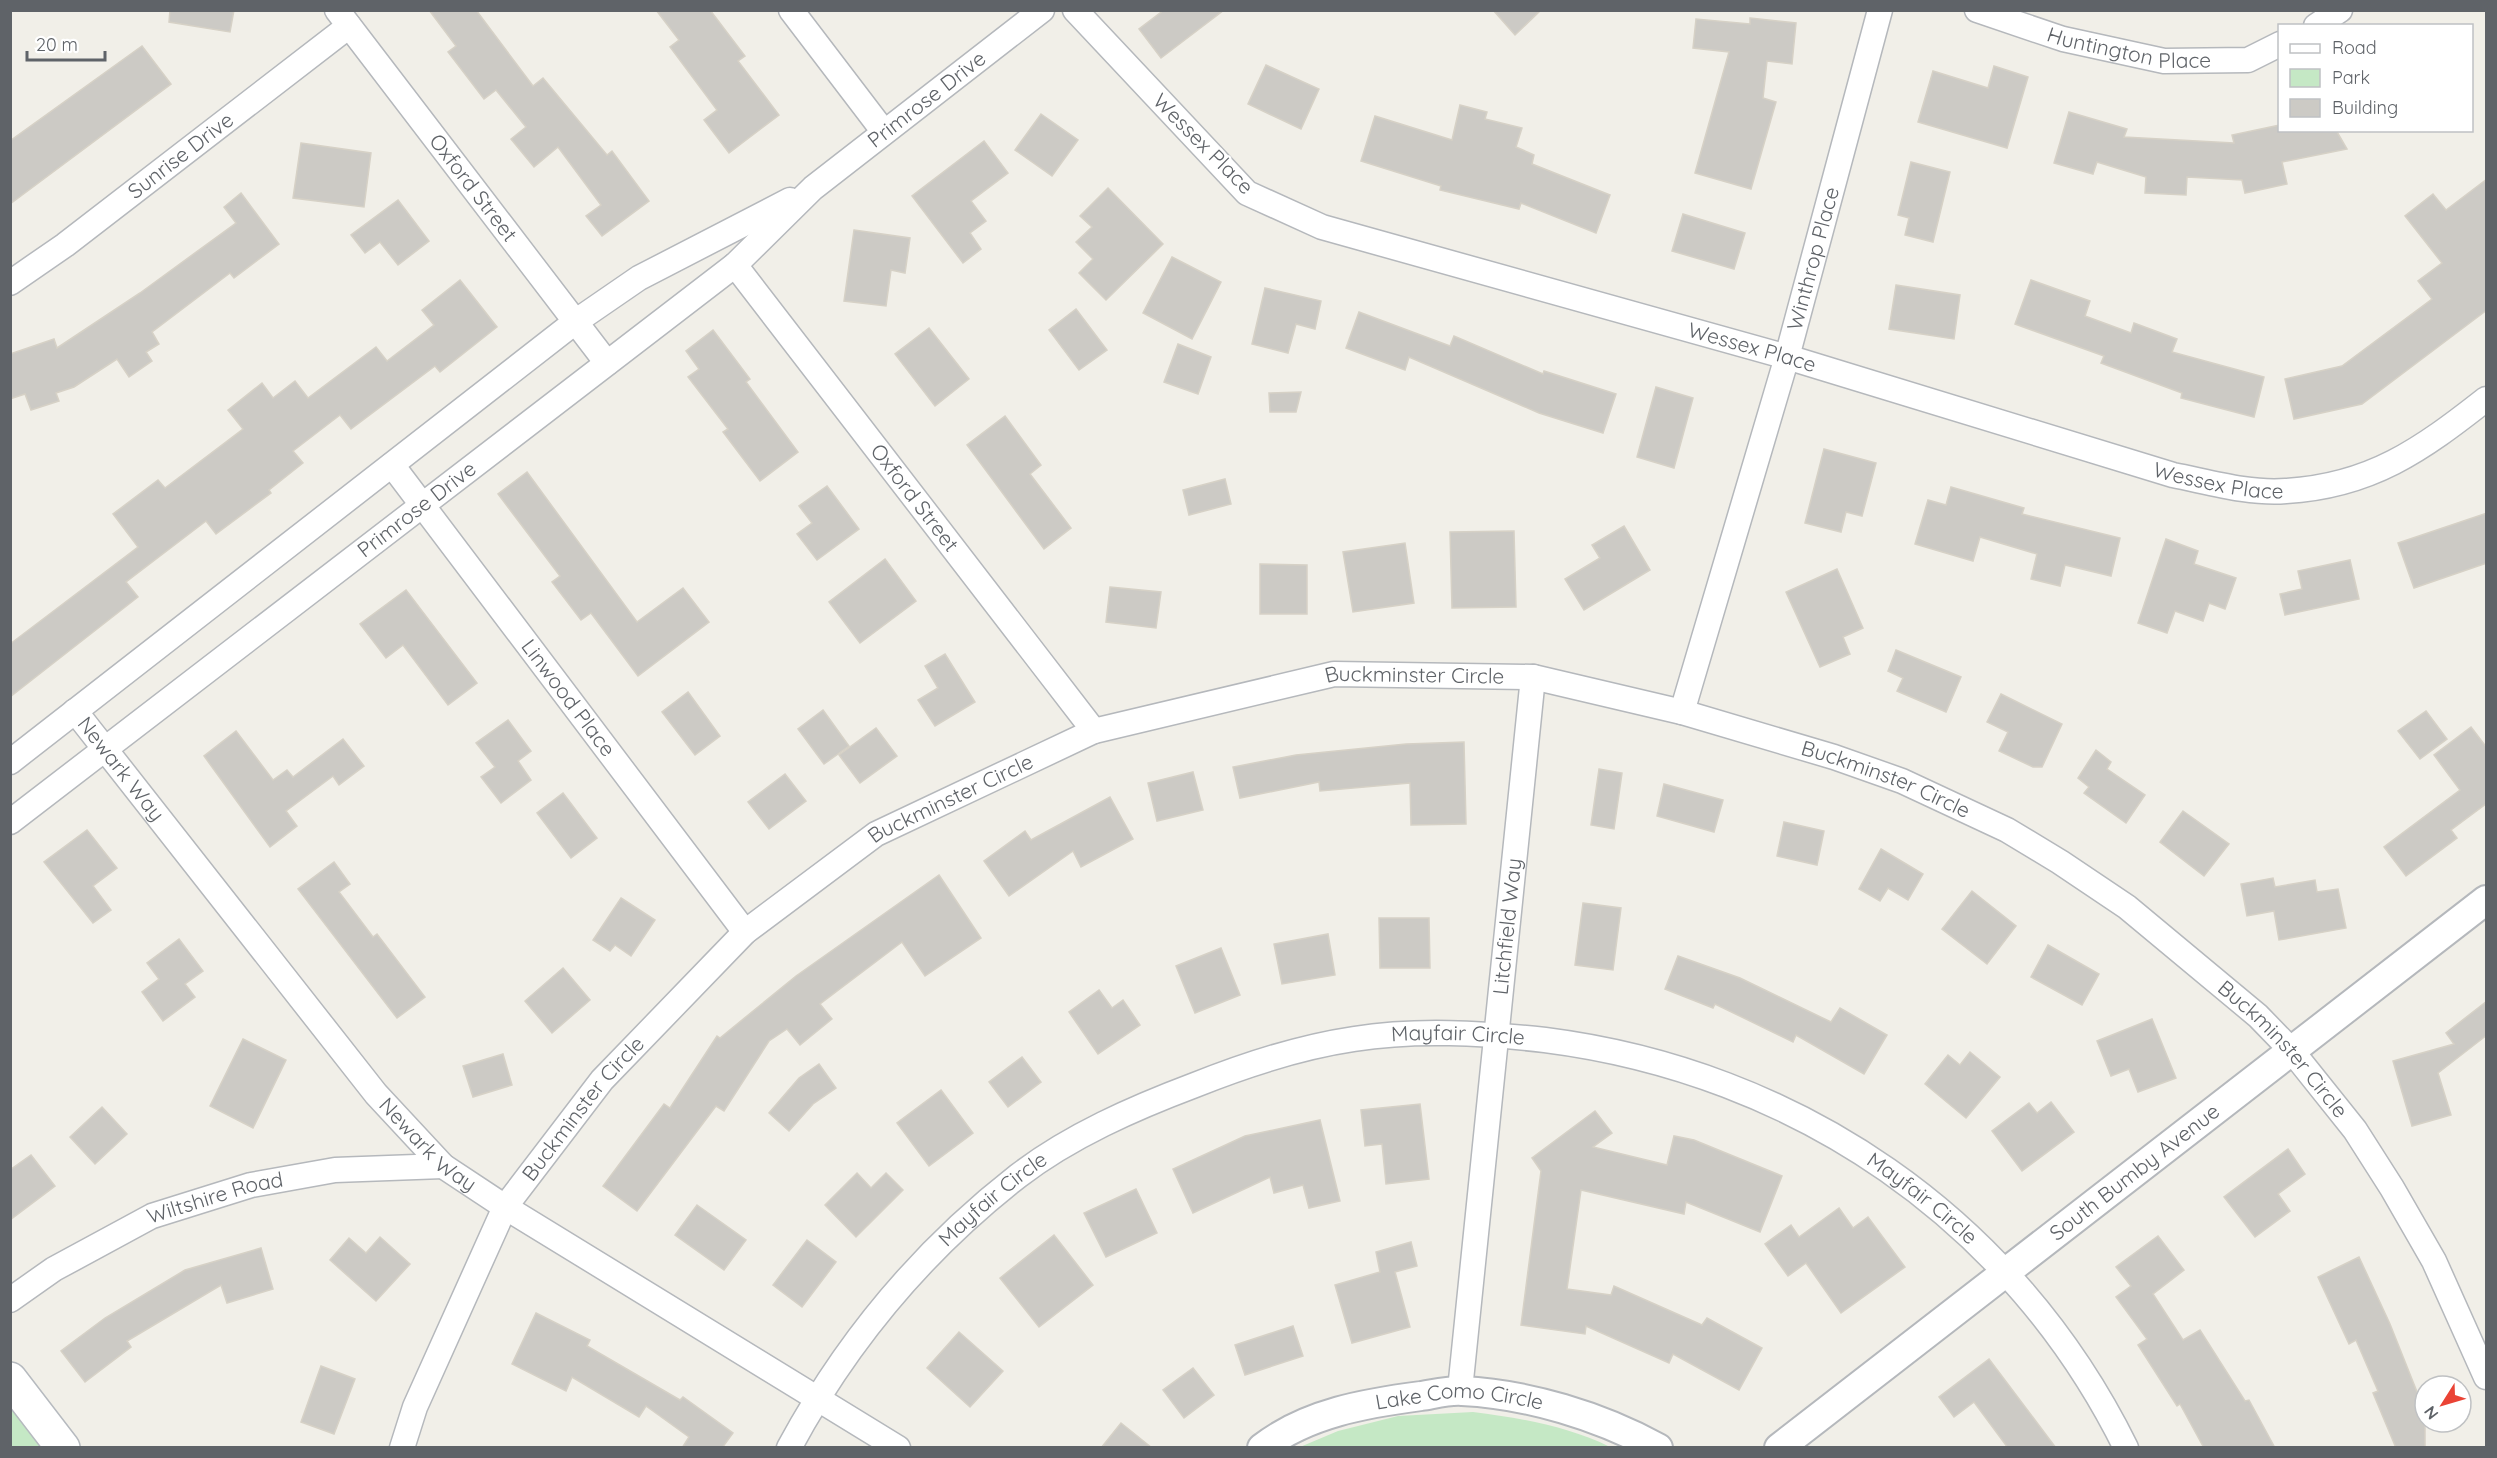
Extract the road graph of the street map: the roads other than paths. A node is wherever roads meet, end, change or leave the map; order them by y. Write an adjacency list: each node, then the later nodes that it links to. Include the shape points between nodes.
1 (791, 10): 10 (street)
2 (1042, 10): 10 (street, Primrose Drive)
3 (1075, 10): 15 (street, Wessex Place, via 1247,193 1322,227)
4 (1880, 10): 15 (street, Winthrop Place)
5 (1977, 10): 9 (street, Huntington Place, via 2063,39 2164,61 2248,60)
6 (2340, 10): 8 (street)
7 (343, 18): 13 (street, Sunrise Drive, via 65,245); 14 (street, Oxford Street)
8 (2319, 24)
9 (2278, 45)
10 (884, 132): 11 (street, Primrose Drive)
11 (813, 188): 12 (street, Primrose Drive); 14 (street, Primrose Drive, via 639,278)
12 (735, 265): 16 (street, Primrose Drive); 23 (street, Oxford Street)
13 (10, 283)
14 (575, 322): 16 (street, Oxford Street); 18 (street, Primrose Drive)
15 (1787, 357): 17 (street, Wessex Place, via 2172,475 2230,487 2284,492 2344,484 2394,464); 22 (street, Winthrop Place)
16 (607, 363): 19 (street, Primrose Drive)
17 (2487, 399)
18 (392, 465): 19 (street, Linwood Place); 21 (street, Primrose Drive)
19 (423, 506): 24 (street, Primrose Drive); 28 (street, Linwood Place)
20 (1533, 677): 22 (street, Buckminster Circle); 23 (street, Buckminster Circle, via 1334,674); 29 (street, Litchfield Way)
21 (75, 711): 24 (street, Newark Way); 25 (street, Primrose Drive)
22 (1682, 712): 30 (street, Buckminster Circle, via 1834,757 1902,782 2007,830 2127,908 2258,1016)
23 (1094, 731): 28 (street, Buckminster Circle, via 876,834)
24 (104, 750): 26 (street, Primrose Drive); 31 (street, Newark Way, via 376,1094)
25 (10, 762)
26 (10, 822)
27 (2487, 900): 30 (street, South Bumby Avenue)
28 (745, 932): 32 (street, Buckminster Circle, via 602,1080)
29 (1497, 1034): 33 (street, Mayfair Circle, via 1597,1047 1656,1060 1724,1083 1837,1138 1900,1178 1973,1238); 38 (street, Litchfield Way); 39 (street, Mayfair Circle, via 1424,1033 1353,1039 1244,1066 1149,1102 1063,1146 1020,1174 943,1239 884,1305)
30 (2291, 1050): 33 (street, South Bumby Avenue); 35 (street, Buckminster Circle, via 2355,1130)
31 (443, 1166): 32 (street, Newark Way); 34 (street, Wiltshire Road, via 335,1170 251,1185 152,1216 54,1269)
32 (505, 1207): 39 (street, Newark Way); 42 (street, Buckminster Circle, via 415,1407)
33 (2007, 1273): 40 (street, South Bumby Avenue); 47 (street, Mayfair Circle, via 2068,1348)
34 (10, 1300)
35 (2479, 1338): 36 (street, Buckminster Circle)
36 (2487, 1377)
37 (10, 1379): 41 (main road)
38 (1460, 1390): 45 (street, Lake Como Circle, via 1369,1403 1315,1419); 46 (street, Lake Como Circle, via 1568,1410 1625,1430)
39 (816, 1399): 43 (street, Mayfair Circle); 44 (street, Newark Way)
40 (1782, 1447)
41 (63, 1448)
42 (402, 1448)
43 (789, 1448)
44 (898, 1448)
45 (1262, 1448)
46 (1658, 1448)
47 (2126, 1448)

